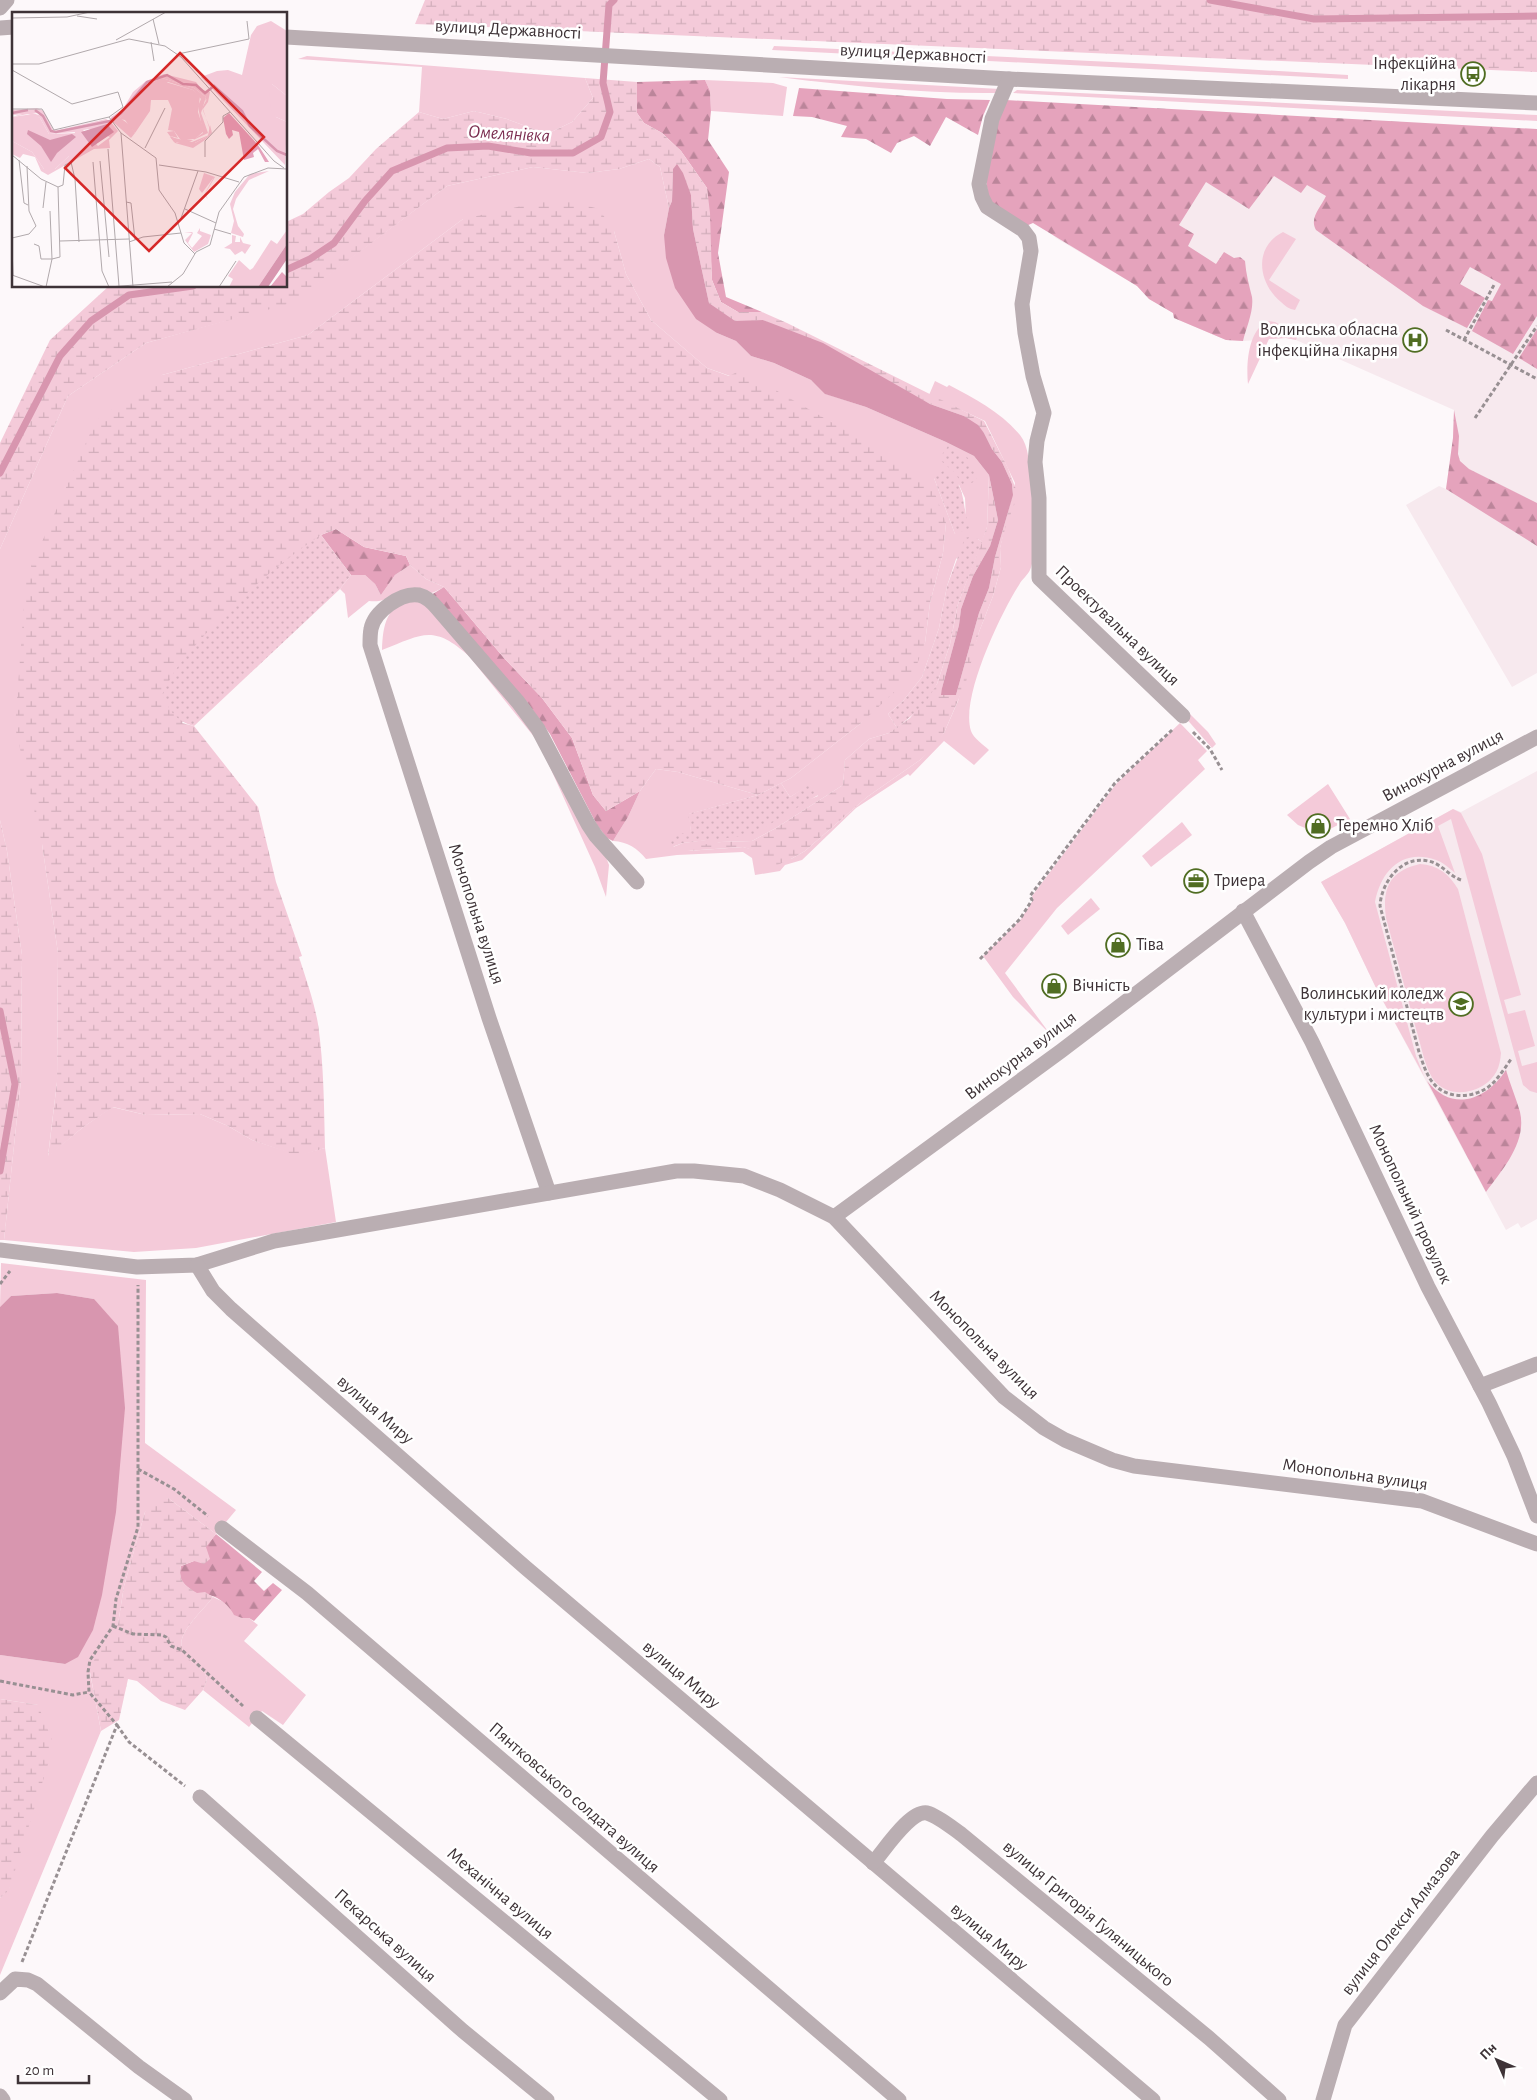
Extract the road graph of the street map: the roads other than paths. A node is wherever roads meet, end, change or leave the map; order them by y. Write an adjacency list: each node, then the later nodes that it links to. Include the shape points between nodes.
1 (7, 0): 2 (street)
2 (0, 8)
3 (288, 37): 4 (street, вулиця Державності)
4 (1009, 79): 5 (street, вулиця Державності); 6 (street, Проектувальна вулиця, via 992,119 979,184 987,207 1022,230 1029,238 1031,251 1022,304 1033,376 1044,413 1035,462 1040,498 1039,578)
5 (1537, 103)
6 (1180, 721)
7 (1537, 737): 9 (street, Винокурна вулиця, via 1332,847)
8 (638, 882): 10 (street, Монопольна вулиця, via 588,824 548,744 530,718 428,599 417,595 392,601 371,627 370,645 489,1018)
9 (1243, 911): 11 (street, Винокурна вулиця, via 1061,1051); 15 (street, Монопольний провулок, via 1312,1042 1428,1287)
10 (549, 1193): 11 (street, Монопольна вулиця, via 694,1171 744,1176); 13 (street, Монопольна вулиця, via 274,1241)
11 (834, 1217): 18 (street, Монопольна вулиця, via 1004,1397 1065,1440 1134,1466 1422,1501)
12 (0, 1250): 13 (street, Монопольна вулиця, via 137,1267)
13 (197, 1265): 22 (street, вулиця Миру, via 213,1291 268,1343 526,1568)
14 (1537, 1364): 15 (street)
15 (1480, 1386): 16 (street, Монопольний провулок, via 1514,1456)
16 (1537, 1516)
17 (222, 1528): 29 (street, Пянтковського солдата вулиця, via 306,1593)
18 (1537, 1544)
19 (257, 1718): 28 (street, Механічна вулиця)
20 (1537, 1783): 32 (street, вулиця Олекси Алмазова, via 1345,2025)
21 (200, 1797): 27 (street, Пекарська вулиця, via 463,2031)
22 (874, 1863): 30 (street, вулиця Миру); 31 (street, вулиця Григорія Гуляницького, via 908,1821 916,1815 930,1814 961,1834)
23 (0, 1993): 26 (street, via 15,1979 28,1980 44,1989)
24 (0, 2096): 25 (street)
25 (3, 2100)
26 (184, 2100)
27 (547, 2100)
28 (720, 2100)
29 (899, 2100)
30 (1154, 2100)
31 (1279, 2100)
32 (1323, 2100)

